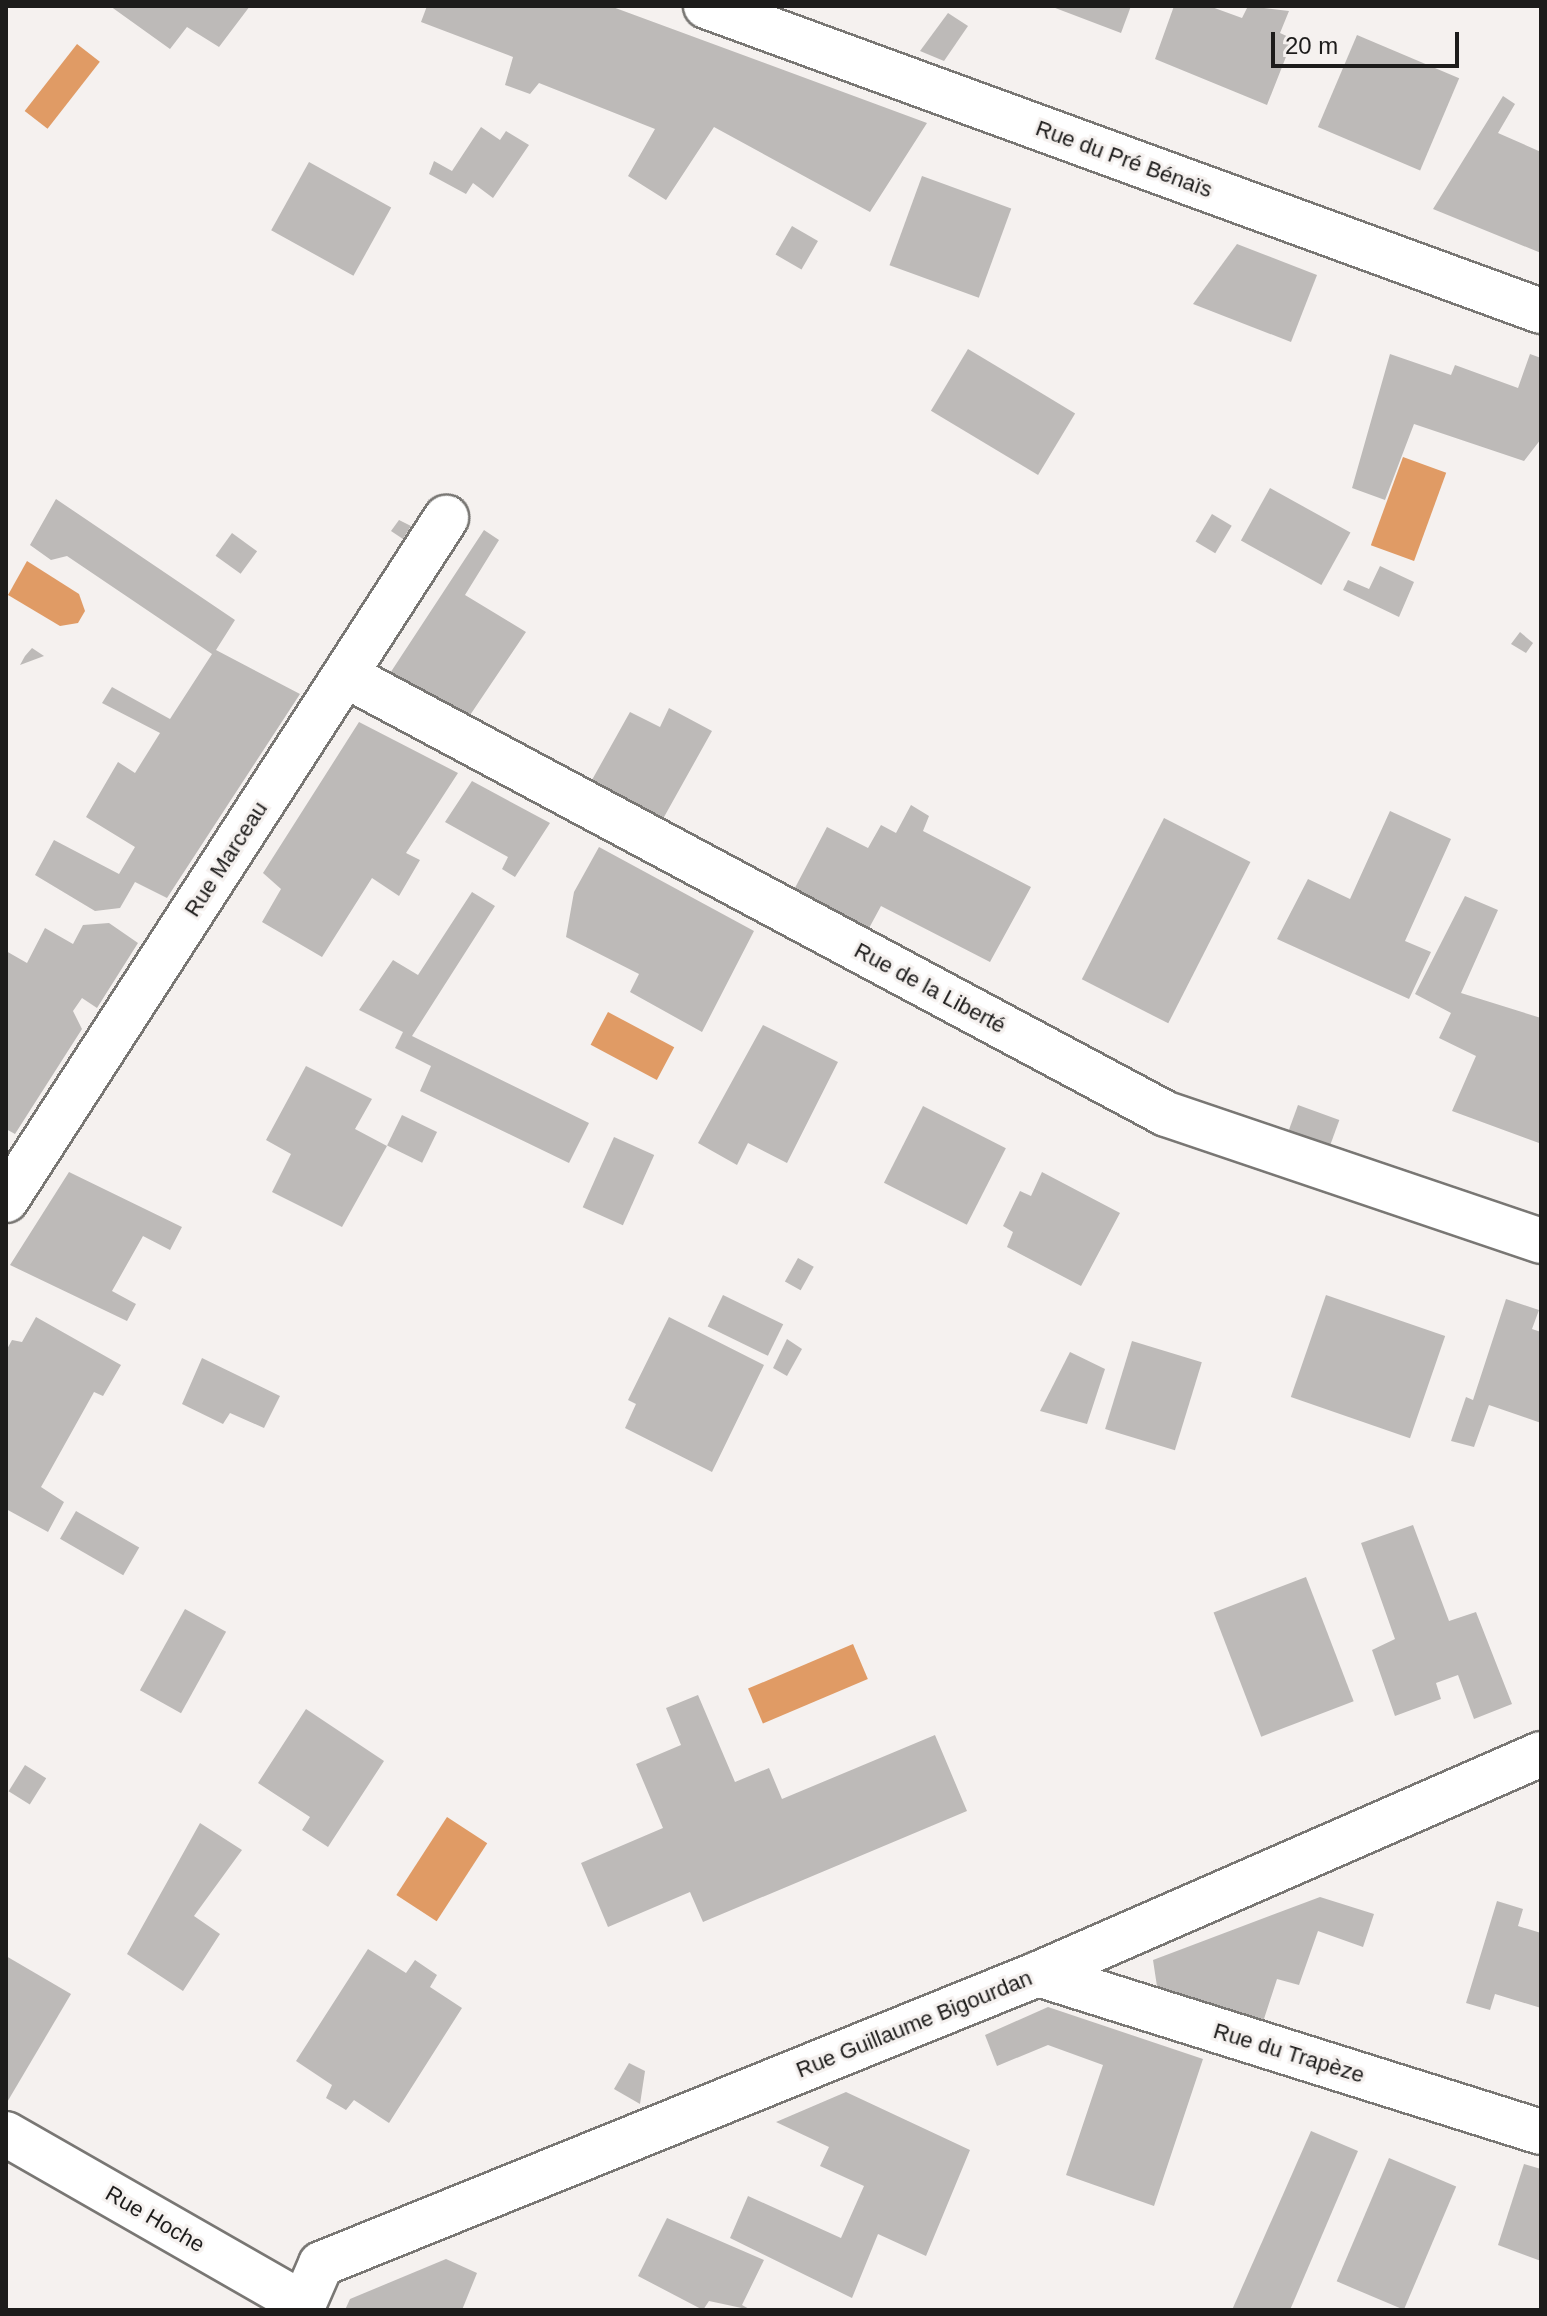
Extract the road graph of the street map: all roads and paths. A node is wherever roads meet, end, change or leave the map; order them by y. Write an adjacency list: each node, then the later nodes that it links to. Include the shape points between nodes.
1 (706, 6): 2 (street, Rue du Pré Bénaïs)
2 (1541, 311)
3 (446, 518): 4 (street, Rue Marceau)
4 (345, 675): 5 (street, Rue Marceau); 6 (street, Rue de la Liberté, via 1166,1114)
5 (12, 1180)
6 (1541, 1241)
7 (1541, 1754): 8 (street, Rue Guillaume Bigourdan)
8 (1038, 1974): 9 (street, Rue du Trapèze); 11 (street, Rue Guillaume Bigourdan, via 321,2264)
9 (1541, 2132)
10 (6, 2134): 11 (street, Rue Hoche)
11 (302, 2307)

